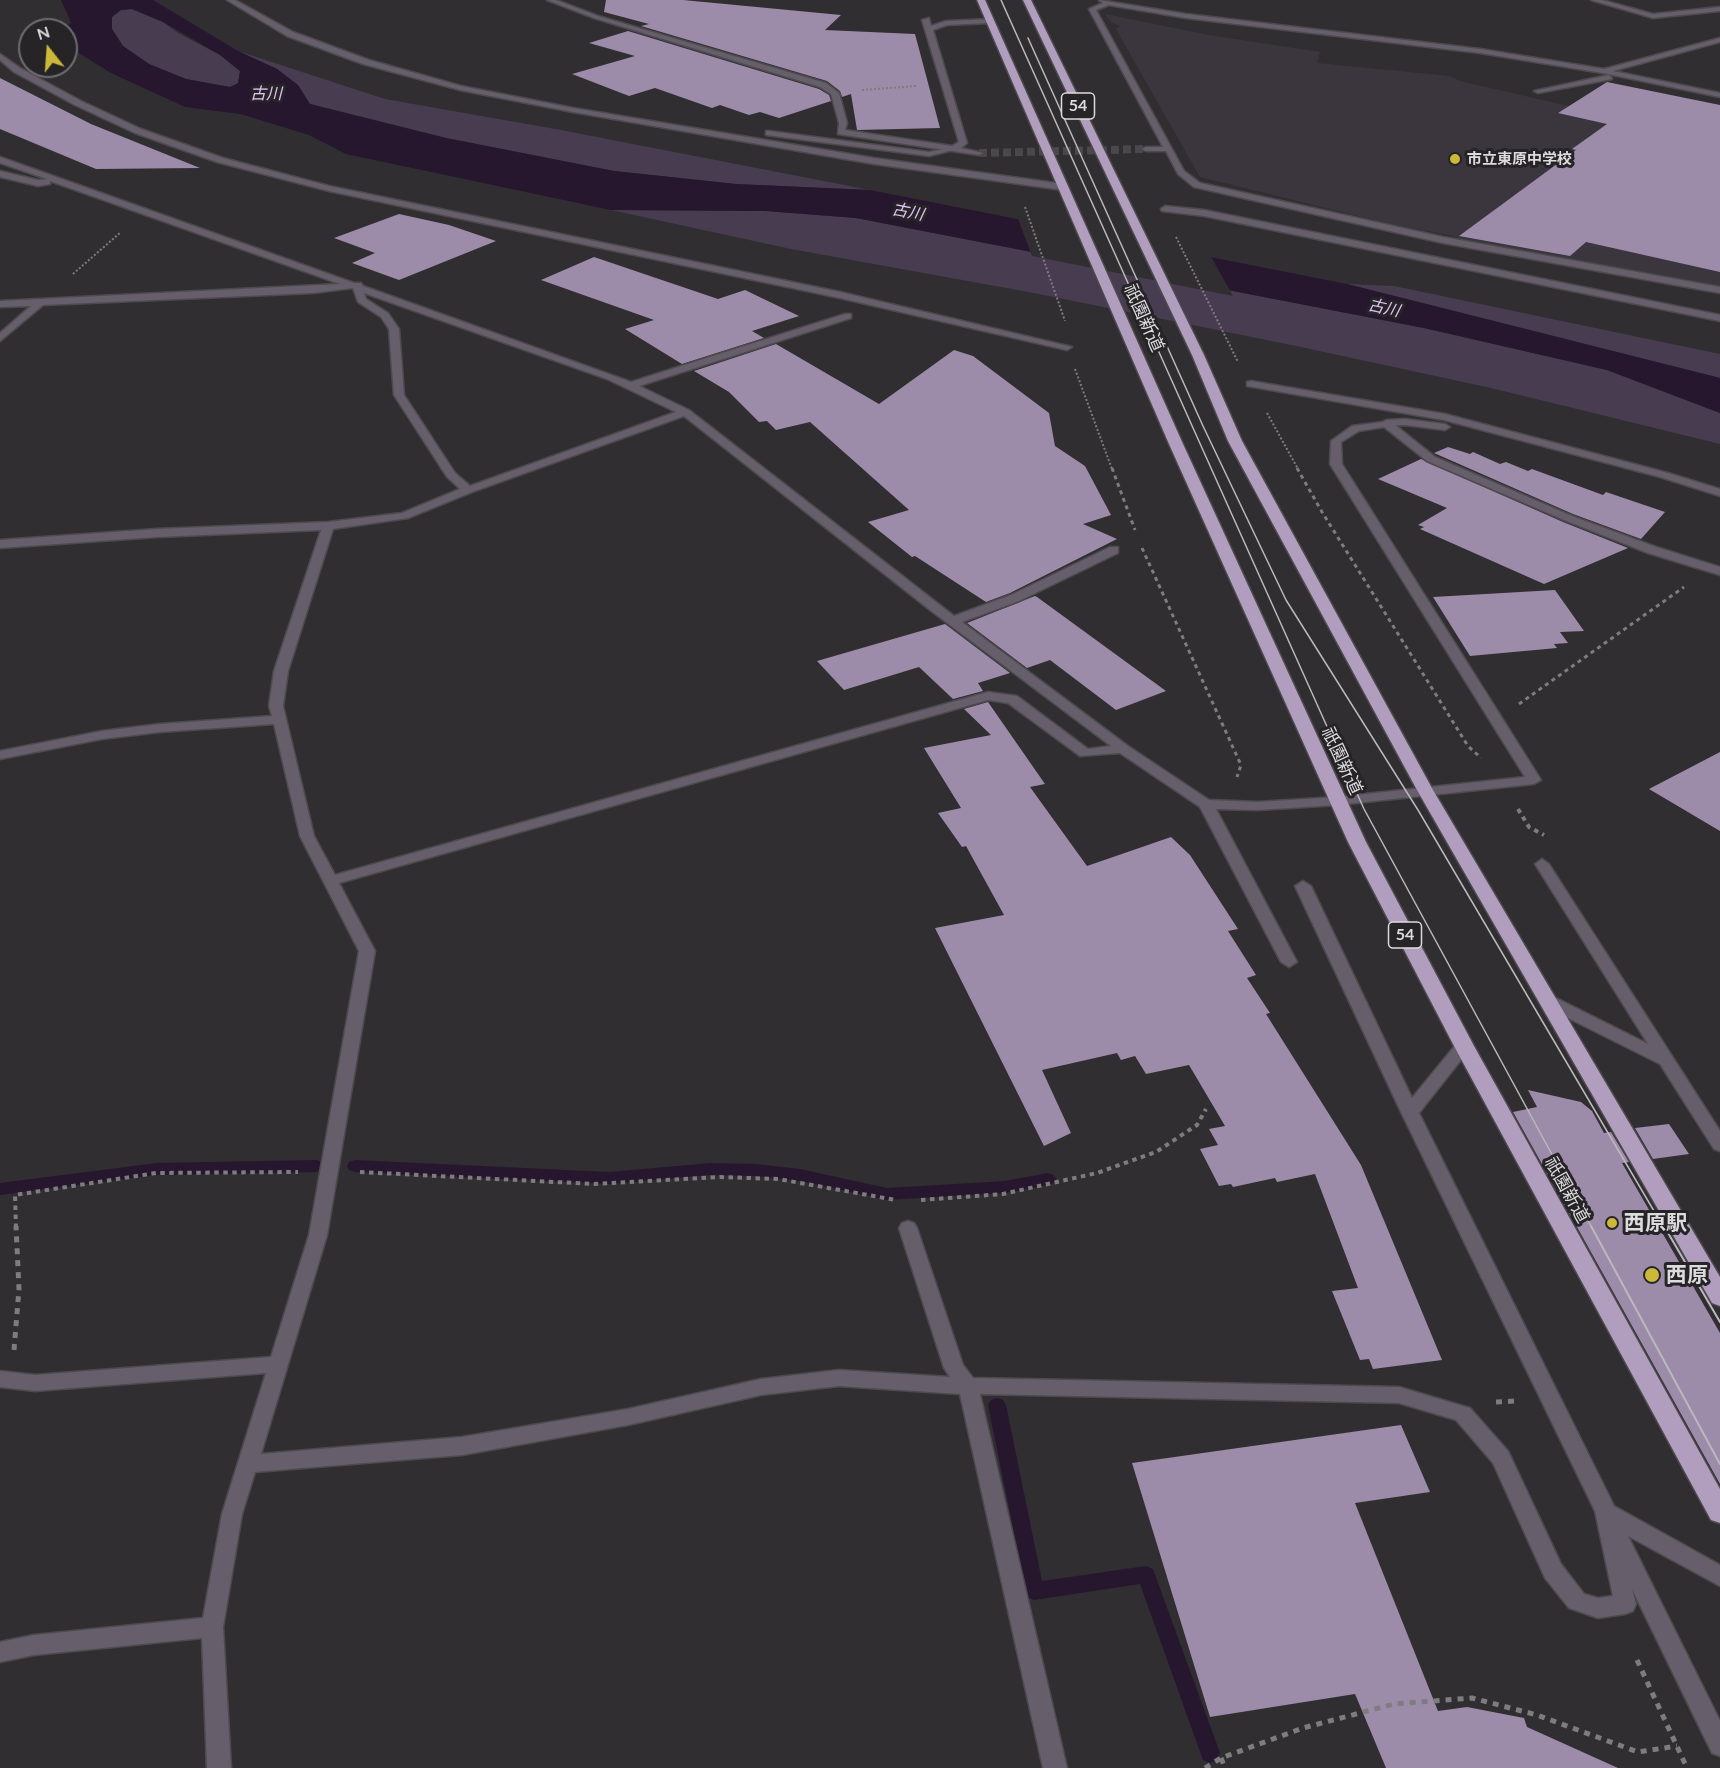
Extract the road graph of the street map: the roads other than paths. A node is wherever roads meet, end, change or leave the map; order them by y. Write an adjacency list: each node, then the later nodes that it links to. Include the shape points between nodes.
1 (230, 0): 15 (street, via 290,34 366,62 460,88)
2 (550, 0): 16 (street, via 823,85 835,93 843,123 841,132)
3 (981, 0): 8 (highway, 祇園新道 / 54)
4 (1027, 0): 48 (highway, 祇園新道 / 54, via 1198,355 1235,441)
5 (1594, 0): 7 (street, via 1653,16)
6 (1104, 2): 11 (street); 18 (street, via 1092,9)
7 (1720, 9)
8 (989, 21): 16 (street, via 927,24 963,143); 23 (highway, 祇園新道 / 54)
9 (1720, 40): 11 (street)
10 (0, 56): 32 (street, via 17,70 88,107 220,160 329,188)
11 (1603, 71): 12 (street)
12 (1650, 80): 13 (street, via 1644,83 1607,76); 14 (street)
13 (1538, 91)
14 (1720, 95)
15 (684, 129): 16 (street, via 722,128 929,154); 23 (street)
16 (953, 149): 19 (street)
17 (1146, 149): 18 (street)
18 (1169, 149): 26 (street, via 1181,172 1197,184 1443,240)
19 (979, 153)
20 (0, 160): 22 (street)
21 (0, 174): 22 (street, via 38,183)
22 (62, 181): 25 (street)
23 (1063, 187): 49 (highway, 祇園新道 / 54)
24 (1165, 209): 30 (street, via 1204,213)
25 (358, 285): 27 (street); 34 (street); 38 (street, via 361,300 385,315 394,329 399,395 451,475)
26 (1720, 290)
27 (41, 302): 28 (street); 31 (street)
28 (0, 304)
29 (848, 316): 34 (street)
30 (1720, 318)
31 (0, 338)
32 (1066, 347)
33 (1251, 384): 37 (street, via 1445,417)
34 (630, 386): 35 (street)
35 (686, 412): 38 (street); 44 (street)
36 (1386, 423): 37 (street, via 1406,422); 43 (street, via 1431,459 1568,518); 48 (street, via 1356,428 1336,441 1336,464 1534,780)
37 (1515, 436): 39 (street)
38 (468, 490): 40 (street, via 404,516)
39 (1720, 493)
40 (328, 526): 41 (street); 45 (street, via 281,671 276,706)
41 (0, 544)
42 (1114, 550): 44 (street, via 1015,598)
43 (1715, 570)
44 (953, 621): 46 (street)
45 (280, 720): 47 (street, via 102,735); 52 (street, via 307,836)
46 (1123, 749): 50 (street); 52 (street, via 1085,753 1012,699 988,696)
47 (0, 754)
48 (1425, 790): 49 (street); 55 (highway, 祇園新道 / 54)
49 (1337, 801): 50 (street, via 1258,806); 56 (highway, 祇園新道 / 54)
50 (1206, 804): 54 (street)
51 (1542, 864): 57 (street)
52 (331, 881): 62 (street, via 367,951 318,1235)
53 (1303, 886): 58 (street)
54 (1289, 962)
55 (1548, 1001): 57 (street); 61 (highway, 祇園新道 / 54)
56 (1464, 1046): 58 (street); 67 (highway, 祇園新道 / 54)
57 (1665, 1060): 59 (street)
58 (1410, 1112): 66 (street)
59 (1720, 1145)
60 (908, 1228): 64 (street, via 954,1368)
61 (1720, 1297)
62 (278, 1364): 63 (street, via 35,1383); 65 (street)
63 (6, 1379)
64 (968, 1386): 65 (street, via 839,1378 761,1388 628,1417 462,1446); 66 (street, via 1399,1395 1462,1414 1501,1457 1553,1571 1577,1601 1599,1608 1625,1604); 73 (street)
65 (248, 1464): 69 (street, via 232,1514)
66 (1605, 1512): 68 (street); 71 (street)
67 (1720, 1512)
68 (1720, 1576)
69 (213, 1627): 70 (street); 72 (street)
70 (0, 1652)
71 (1720, 1745)
72 (219, 1768)
73 (1055, 1768)

